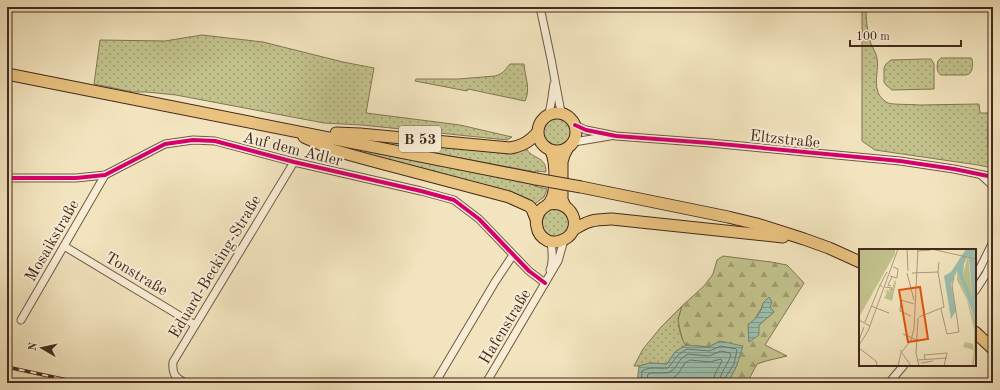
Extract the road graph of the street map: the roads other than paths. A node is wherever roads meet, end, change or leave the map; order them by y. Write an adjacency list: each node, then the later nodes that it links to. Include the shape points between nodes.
1 (540, 7): 3 (street)
2 (7, 74): 7 (main road, B 53)
3 (555, 82): 4 (street); 5 (street)
4 (562, 114): 5 (main road); 6 (main road, via 568,116)
5 (548, 115): 9 (main road, B 53, via 540,122)
6 (575, 125): 10 (street, Eltzstraße); 11 (main road, via 576,134)
7 (282, 128): 8 (main road, B 53); 21 (main road, B 53, via 341,152 509,197 529,206)
8 (298, 131): 9 (main road, B 53, via 510,148 522,146 532,140); 23 (main road, B 53, bridge, via 728,217)
9 (537, 133): 12 (main road, via 541,144)
10 (616, 136): 11 (street, Eltzstraße, via 586,140); 14 (street, Eltzstraße, via 900,161)
11 (570, 146): 12 (main road, via 559,152); 20 (main road, via 562,162 562,200)
12 (551, 151): 19 (main road, via 555,182 554,194)
13 (294, 162): 15 (street, Auf dem Adler, via 215,141 193,140 166,144); 28 (street, Auf dem Adler, via 454,200 479,219); 35 (street, Eduard-Becking-Straße)
14 (981, 174): 16 (street, Eltzstraße); 18 (street)
15 (105, 175): 17 (street, Auf dem Adler, via 76,178); 27 (street, Mosaikstraße)
16 (993, 177)
17 (7, 178)
18 (993, 186)
19 (549, 204): 20 (main road); 21 (main road, via 539,212)
20 (565, 206): 22 (main road, via 574,217)
21 (536, 219): 25 (main road, B 53, via 539,233)
22 (573, 230): 23 (main road, via 584,223 612,219); 24 (main road)
23 (804, 239): 30 (main road, B 53)
24 (564, 240): 25 (main road); 32 (street, Hafenstraße, via 558,261)
25 (551, 242): 32 (street, Hafenstraße, via 552,266)
26 (993, 242): 31 (street)
27 (64, 246): 34 (street, Mosaikstraße); 35 (street, Tonstraße)
28 (513, 255): 32 (street, Auf dem Adler); 40 (street)
29 (993, 259): 33 (street)
30 (859, 262)
31 (976, 274)
32 (545, 283): 41 (street, Hafenstraße)
33 (976, 289)
34 (20, 320)
35 (195, 325): 39 (street, Eduard-Becking-Straße, via 173,362 174,375)
36 (976, 332): 37 (main road)
37 (993, 349)
38 (902, 367): 42 (street)
39 (186, 383)
40 (435, 383)
41 (486, 383)
42 (889, 383)

